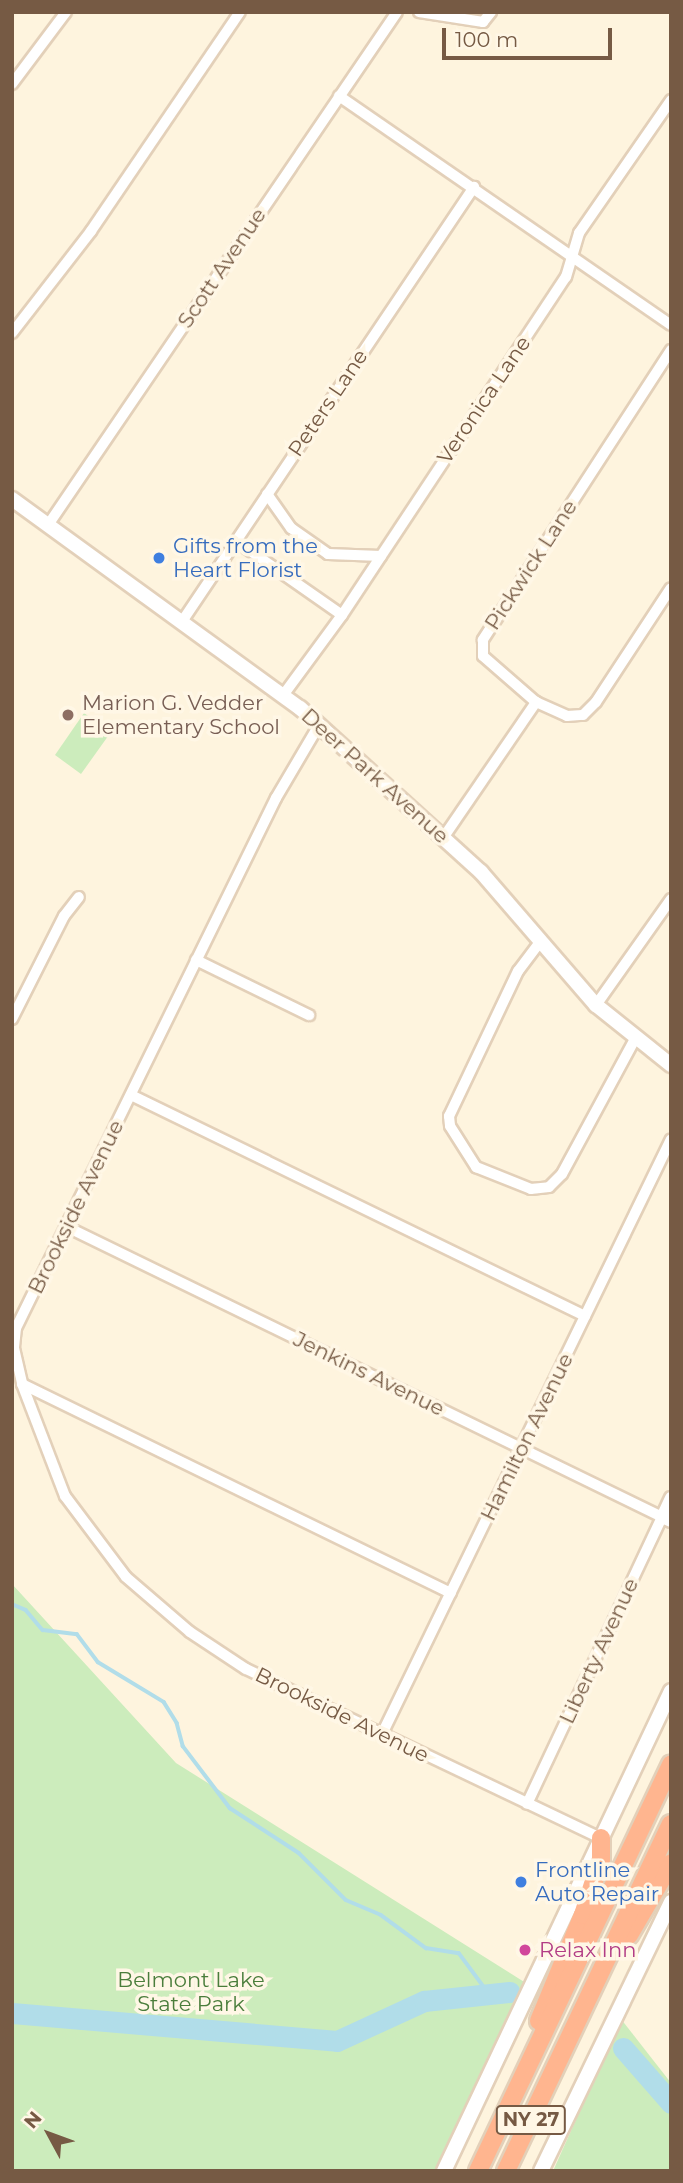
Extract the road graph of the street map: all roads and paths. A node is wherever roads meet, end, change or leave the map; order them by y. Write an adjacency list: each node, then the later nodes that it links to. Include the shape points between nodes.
1 (66, 12): 6 (street)
2 (240, 12): 12 (street, via 91,232)
3 (397, 12): 7 (street, Scott Avenue)
4 (419, 12): 5 (street, via 447,13 467,22 483,22)
5 (491, 12)
6 (12, 84)
7 (339, 96): 9 (street); 16 (street, Scott Avenue)
8 (671, 100): 10 (street, Veronica Lane, via 579,233)
9 (474, 187): 10 (street); 14 (street, Peters Lane)
10 (572, 255): 11 (street); 18 (street, Veronica Lane, via 566,277)
11 (671, 325)
12 (12, 333)
13 (671, 350): 23 (street, Pickwick Lane, via 483,640 483,656 493,668)
14 (267, 494): 17 (street, Peters Lane); 18 (street, via 290,528 328,554)
15 (12, 499): 16 (main road, Deer Park Avenue)
16 (48, 524): 21 (main road, Deer Park Avenue)
17 (236, 541): 20 (street); 21 (street, Peters Lane)
18 (381, 556): 20 (street, Veronica Lane)
19 (671, 588): 23 (street, Pickwick Lane, via 583,715 567,716)
20 (342, 615): 22 (street, Veronica Lane)
21 (183, 620): 22 (main road, Deer Park Avenue)
22 (284, 694): 24 (main road, Deer Park Avenue)
23 (536, 702): 25 (street)
24 (319, 725): 25 (main road, Deer Park Avenue); 29 (street, Brookside Avenue, via 305,743)
25 (443, 838): 28 (main road, Deer Park Avenue, via 497,890)
26 (79, 897): 31 (street, via 64,916)
27 (671, 899): 30 (street)
28 (540, 942): 30 (main road, Deer Park Avenue); 33 (street, via 518,971 449,1116 476,1167 531,1189 549,1187 562,1174)
29 (195, 960): 32 (street); 35 (street, Brookside Avenue)
30 (596, 1005): 33 (main road, Deer Park Avenue)
31 (13, 1015)
32 (309, 1015)
33 (635, 1039): 34 (main road, Deer Park Avenue)
34 (671, 1065)
35 (131, 1095): 37 (street, Brookside Avenue); 38 (street)
36 (671, 1139): 38 (street, Hamilton Avenue)
37 (67, 1227): 39 (street, Brookside Avenue, via 16,1328 14,1348); 40 (street, Jenkins Avenue)
38 (585, 1316): 40 (street, Hamilton Avenue)
39 (22, 1384): 43 (street); 45 (street, Brookside Avenue, via 65,1496 126,1577 190,1632 246,1669)
40 (521, 1448): 42 (street, Jenkins Avenue); 43 (street, Hamilton Avenue)
41 (671, 1498): 42 (street, Liberty Avenue)
42 (666, 1519): 47 (street, Liberty Avenue)
43 (451, 1593): 45 (street, Hamilton Avenue)
44 (671, 1690): 49 (main road)
45 (382, 1734): 47 (street, Brookside Avenue)
46 (671, 1765): 54 (highway, NY 27)
47 (527, 1804): 49 (street, Brookside Avenue)
48 (671, 1824): 53 (highway, NY 27)
49 (601, 1839): 54 (highway, via 601,1859 583,1915 546,2000); 55 (main road)
50 (671, 1863): 53 (highway)
51 (671, 1902): 52 (main road)
52 (667, 1920): 58 (main road)
53 (592, 1990): 57 (highway, NY 27)
54 (513, 2097): 56 (highway, NY 27)
55 (444, 2171)
56 (478, 2171)
57 (506, 2171)
58 (541, 2171)

